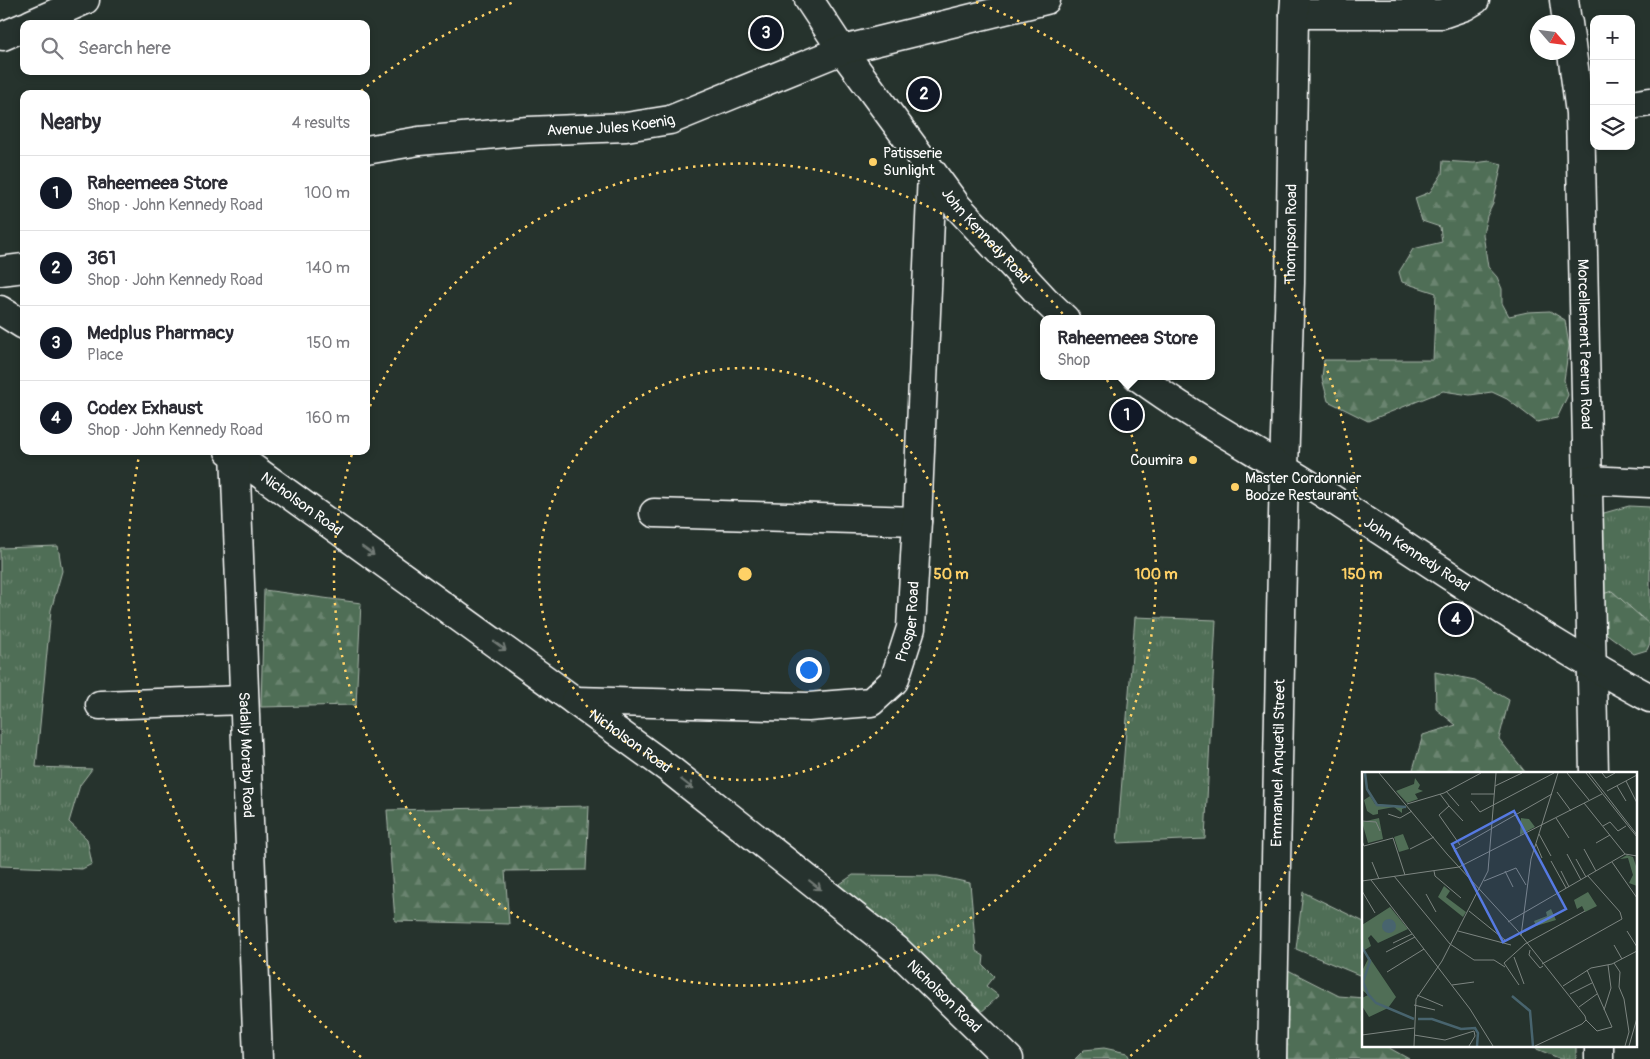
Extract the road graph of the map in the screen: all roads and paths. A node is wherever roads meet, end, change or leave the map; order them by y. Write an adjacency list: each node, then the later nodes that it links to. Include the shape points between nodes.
1 (85, 0): 8 (street)
2 (809, 0): 9 (street, John Kennedy Road)
3 (1046, 0): 9 (street, Avenue Jules Koenig)
4 (1475, 0): 6 (street, via 1442,14)
5 (1564, 0): 7 (street, Morcellement Peerun Road)
6 (1295, 7): 24 (street, Thompson Road)
7 (1566, 15)
8 (40, 20)
9 (842, 50): 14 (street, Avenue Jules Koenig, via 670,120 626,127 419,141); 15 (street, John Kennedy Road)
10 (1575, 59): 13 (street, Morcellement Peerun Road)
11 (1650, 102): 12 (street)
12 (1635, 104)
13 (1587, 112): 25 (street, Morcellement Peerun Road)
14 (370, 149)
15 (932, 173): 19 (street, John Kennedy Road, via 957,206); 28 (street, Prosper Road)
16 (20, 268): 17 (street)
17 (0, 271)
18 (0, 310): 20 (street)
19 (1061, 315)
20 (20, 322)
21 (1142, 380): 24 (street, John Kennedy Road, via 1169,400)
22 (233, 455): 31 (street, Sadally Moraby Road)
23 (237, 455): 32 (street, Nicholson Road, one-way to 32)
24 (1284, 468): 29 (street, John Kennedy Road); 38 (street, Emmanuel Anquetil Street)
25 (1587, 480): 26 (street); 29 (street, Morcellement Peerun Road)
26 (1650, 483)
27 (654, 513): 28 (street)
28 (917, 521): 32 (street, Prosper Road, via 911,628 894,681 872,702 808,707)
29 (1592, 666): 30 (street, John Kennedy Road); 34 (street, Morcellement Peerun Road)
30 (1650, 698)
31 (244, 700): 33 (street); 36 (street, Sadally Moraby Road)
32 (575, 700): 37 (street, Nicholson Road, one-way to 37, via 669,769 897,950)
33 (100, 705)
34 (1594, 772)
35 (1599, 1046): 39 (street)
36 (258, 1059)
37 (1009, 1059)
38 (1272, 1059)
39 (1599, 1059)

